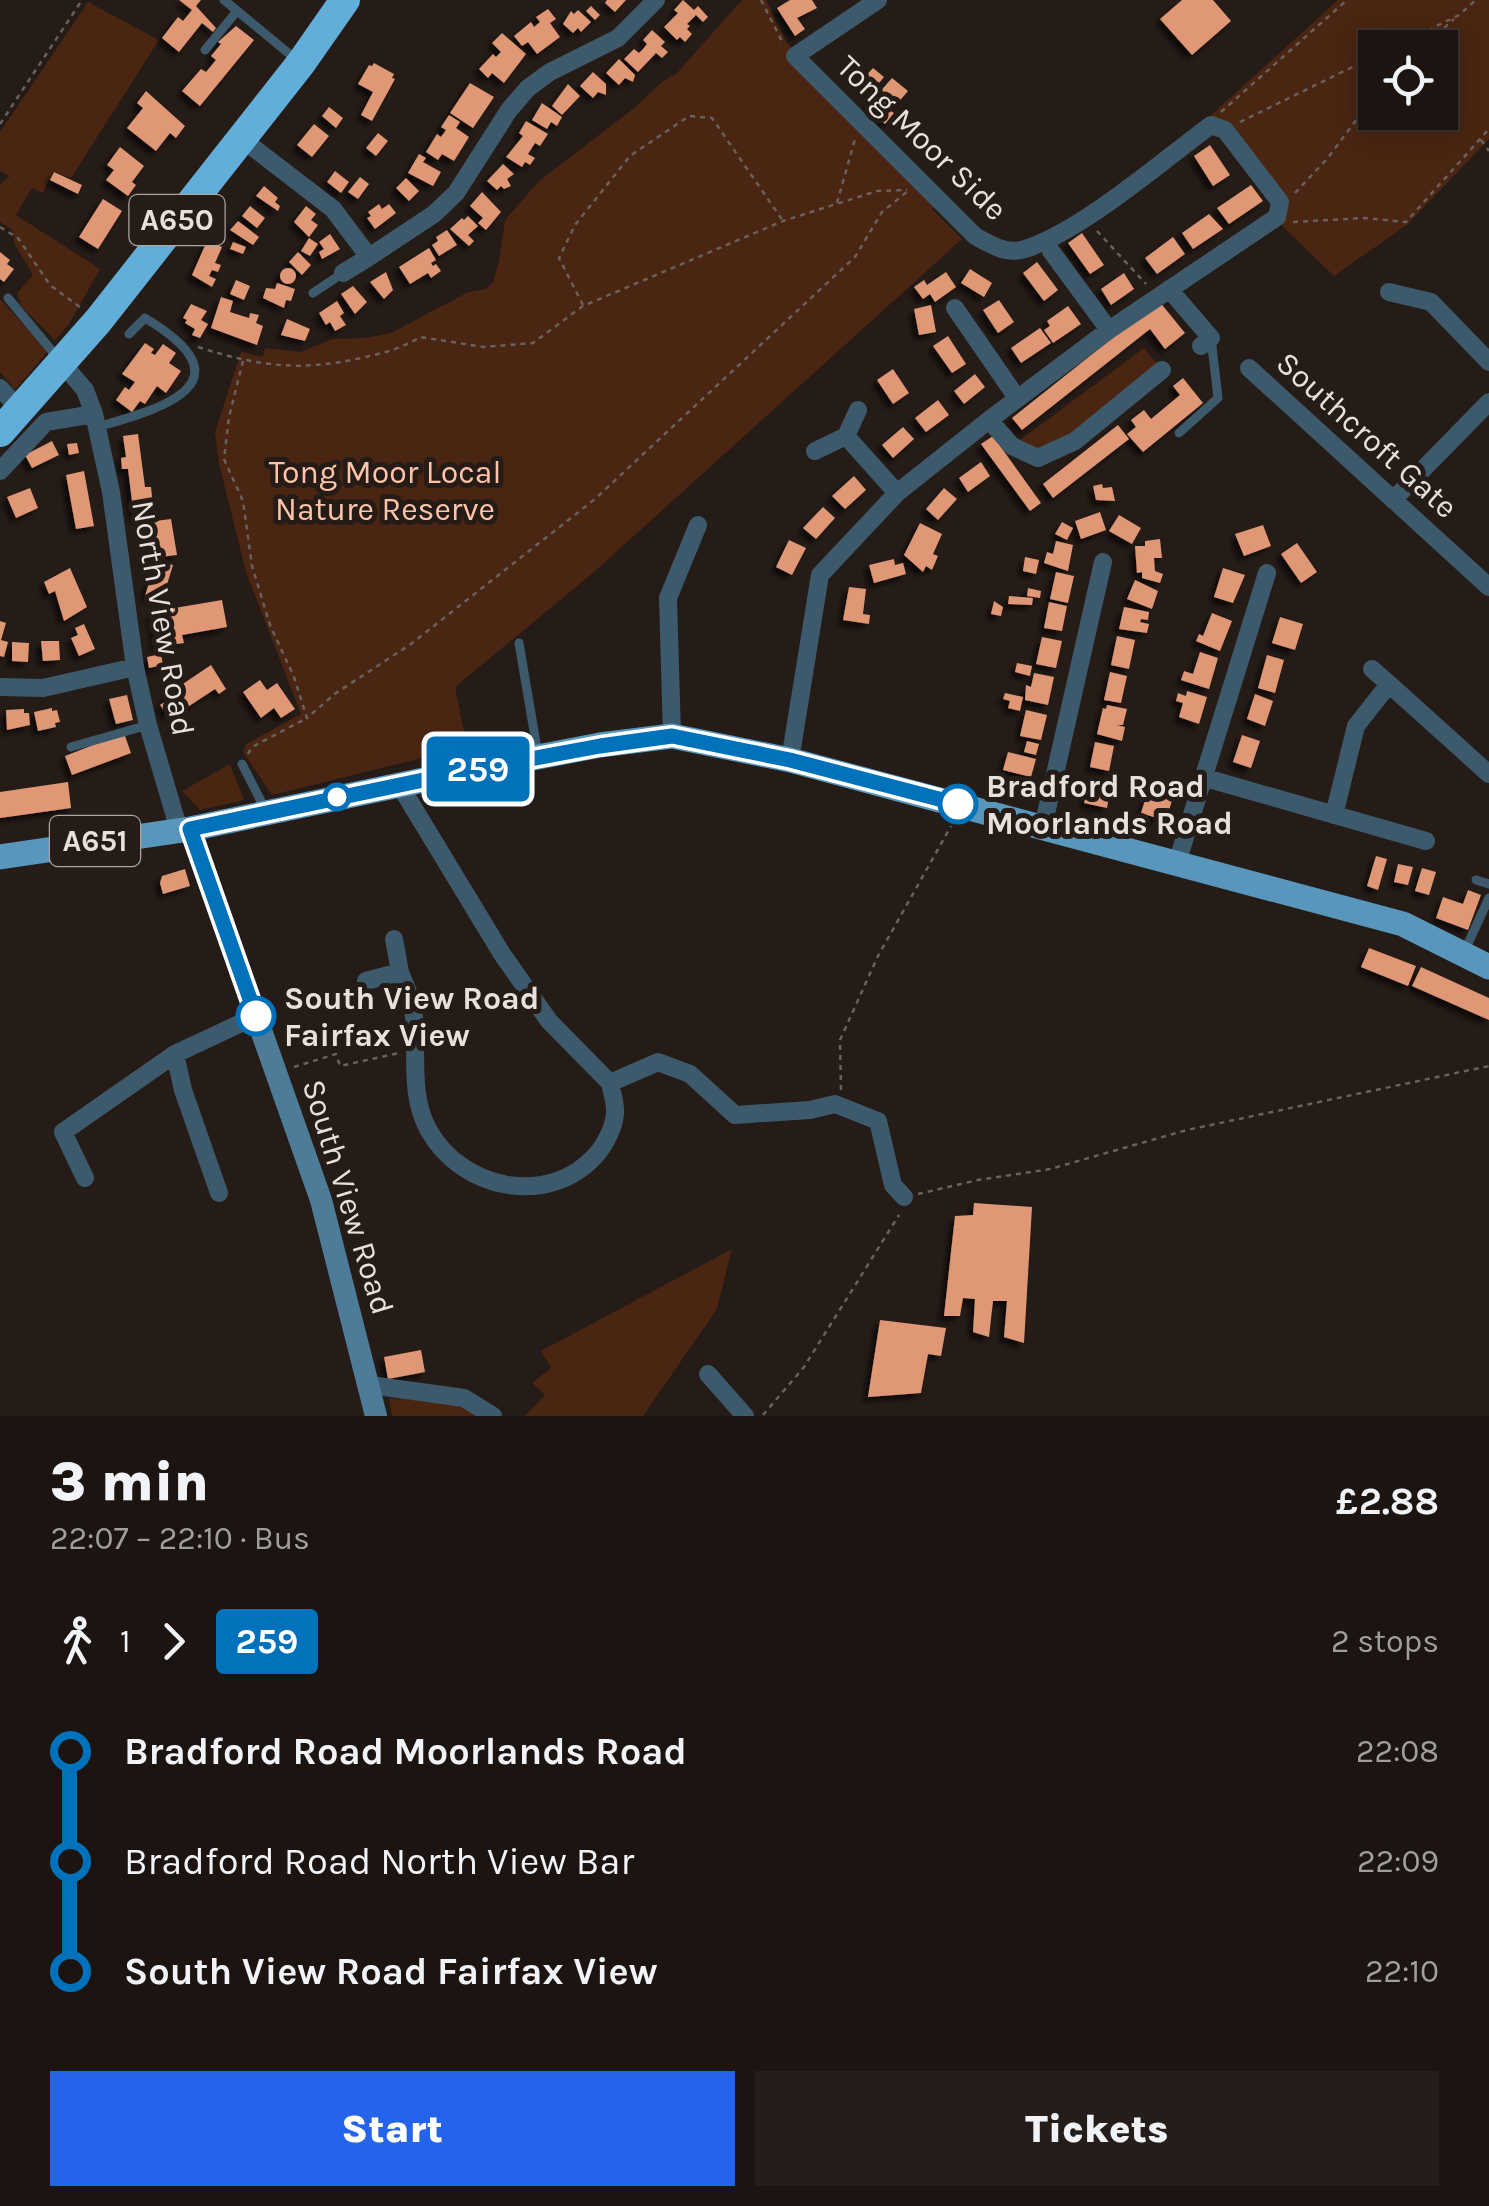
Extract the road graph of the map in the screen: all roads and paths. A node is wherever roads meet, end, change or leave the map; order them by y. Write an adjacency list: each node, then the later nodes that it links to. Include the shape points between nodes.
1 (82, 0): 18 (path)
2 (224, 0): 9 (lane)
3 (346, 0): 15 (highway, A650)
4 (656, 0): 33 (street, via 618,38 528,88 456,193)
5 (761, 0): 14 (path)
6 (878, 0): 14 (street, Tong Moor Side)
7 (1347, 0): 20 (path, via 1218,116)
8 (1476, 0): 10 (path)
9 (236, 11): 13 (lane); 15 (lane)
10 (1460, 15): 11 (path); 12 (path)
11 (1429, 30)
12 (1443, 30)
13 (205, 50)
14 (795, 56): 19 (street, Tong Moor Side)
15 (300, 63): 23 (highway, A650)
16 (1358, 64): 20 (path)
17 (1358, 119): 28 (path)
18 (0, 124)
19 (859, 124): 26 (street, Tong Moor Side); 27 (path)
20 (1218, 127): 28 (street); 29 (street, Tong Moor Side)
21 (1489, 129): 22 (path)
22 (1480, 137): 24 (path); 28 (path, via 1406,222 1295,223)
23 (242, 139): 33 (street, via 332,209); 41 (highway, A650)
24 (1489, 150)
25 (910, 190): 26 (path); 27 (path); 73 (path, via 882,212 854,257 595,498)
26 (930, 190): 29 (street, Tong Moor Side, via 997,249 1023,250)
27 (836, 203): 30 (path)
28 (1279, 209): 35 (street)
29 (1086, 218): 35 (path)
30 (783, 221): 39 (path); 39 (path, via 712,118 689,116 630,156 575,225 559,258)
31 (0, 227): 41 (path, via 18,238 50,285)
32 (1051, 251): 42 (street)
33 (369, 257): 34 (street)
34 (343, 274): 36 (lane)
35 (1163, 292): 42 (street); 44 (street)
36 (313, 293)
37 (1388, 293): 47 (street, via 1431,302)
38 (8, 298): 48 (lane)
39 (583, 306): 46 (path, via 533,343 484,347 420,337 400,350 325,366)
40 (956, 308): 52 (street)
41 (98, 322): 48 (highway, A650)
42 (1109, 330): 52 (street)
43 (129, 334): 55 (lane, via 145,318 162,328 190,360 193,386 160,407)
44 (1206, 342): 58 (lane, via 1218,398)
45 (196, 346): 46 (path)
46 (242, 361): 73 (path, via 224,459 243,501 270,626)
47 (1489, 362)
48 (62, 363): 55 (street, North View Road, via 85,390); 57 (highway, A650)
49 (1249, 368): 63 (street, Southcroft Gate, via 1281,410)
50 (1162, 370): 56 (street, via 1075,441 1038,458 1012,446)
51 (0, 388): 57 (street)
52 (1017, 398): 56 (street)
53 (1489, 402): 63 (street)
54 (858, 410): 59 (street)
55 (96, 420): 61 (street, via 46,422); 69 (street, North View Road)
56 (988, 420): 62 (street)
57 (10, 422)
58 (1179, 433)
59 (846, 436): 60 (street); 62 (street)
60 (816, 451)
61 (0, 471)
62 (897, 494): 78 (street, via 820,574)
63 (1394, 500): 67 (street, Southcroft Gate)
64 (698, 525): 75 (street, via 668,598)
65 (1103, 562): 86 (street)
66 (1269, 585): 81 (street)
67 (1489, 587)
68 (519, 643): 77 (lane)
69 (135, 667): 72 (street, via 44,688); 74 (street, North View Road)
70 (1372, 669): 71 (street)
71 (1389, 684): 80 (street); 85 (street, via 1356,726)
72 (0, 687)
73 (307, 718): 79 (path, via 252,748)
74 (148, 725): 76 (lane); 87 (street, North View Road)
75 (672, 736): 77 (main road, A651); 78 (main road, A651)
76 (71, 747)
77 (539, 758): 82 (main road, A651)
78 (790, 760): 83 (main road, A651)
79 (242, 764): 84 (lane)
80 (1489, 774)
81 (1202, 777): 85 (street); 90 (street)
82 (399, 784): 84 (main road, A651); 104 (street, via 549,1021)
83 (963, 806): 86 (main road, A651); 105 (path, via 878,956 840,1040)
84 (267, 814): 87 (main road, A651)
85 (1334, 815): 88 (street)
86 (1044, 827): 90 (main road, A651)
87 (185, 830): 89 (main road, A651); 99 (street, South View Road)
88 (1416, 834)
89 (0, 856)
90 (1176, 863): 95 (main road, A651, via 1403,924)
91 (1476, 880): 92 (lane)
92 (1489, 884)
93 (1489, 898): 95 (lane)
94 (394, 939): 97 (street)
95 (1463, 954): 96 (main road, A651)
96 (1489, 967)
97 (400, 972): 98 (street); 100 (street, via 413,1005)
98 (366, 981)
99 (256, 1016): 101 (street); 103 (street, South View Road)
100 (415, 1049): 103 (path, via 340,1066 336,1054); 104 (street, via 417,1105 429,1131 471,1172 505,1186 537,1188 586,1167 604,1146 615,1115)
101 (175, 1054): 106 (street, via 62,1132); 107 (street)
102 (1489, 1066): 108 (path, via 1188,1130 1050,1170)
103 (276, 1073): 110 (street, South View Road, via 321,1200)
104 (610, 1084): 105 (street, via 658,1062 690,1074 735,1114)
105 (840, 1107): 108 (street, via 878,1121 893,1185)
106 (84, 1178)
107 (219, 1192)
108 (904, 1197): 114 (path, via 897,1219 804,1367)
109 (708, 1374): 113 (street)
110 (370, 1385): 111 (street, South View Road); 112 (street, via 464,1398)
111 (376, 1416)
112 (493, 1416)
113 (745, 1416)
114 (762, 1416)

